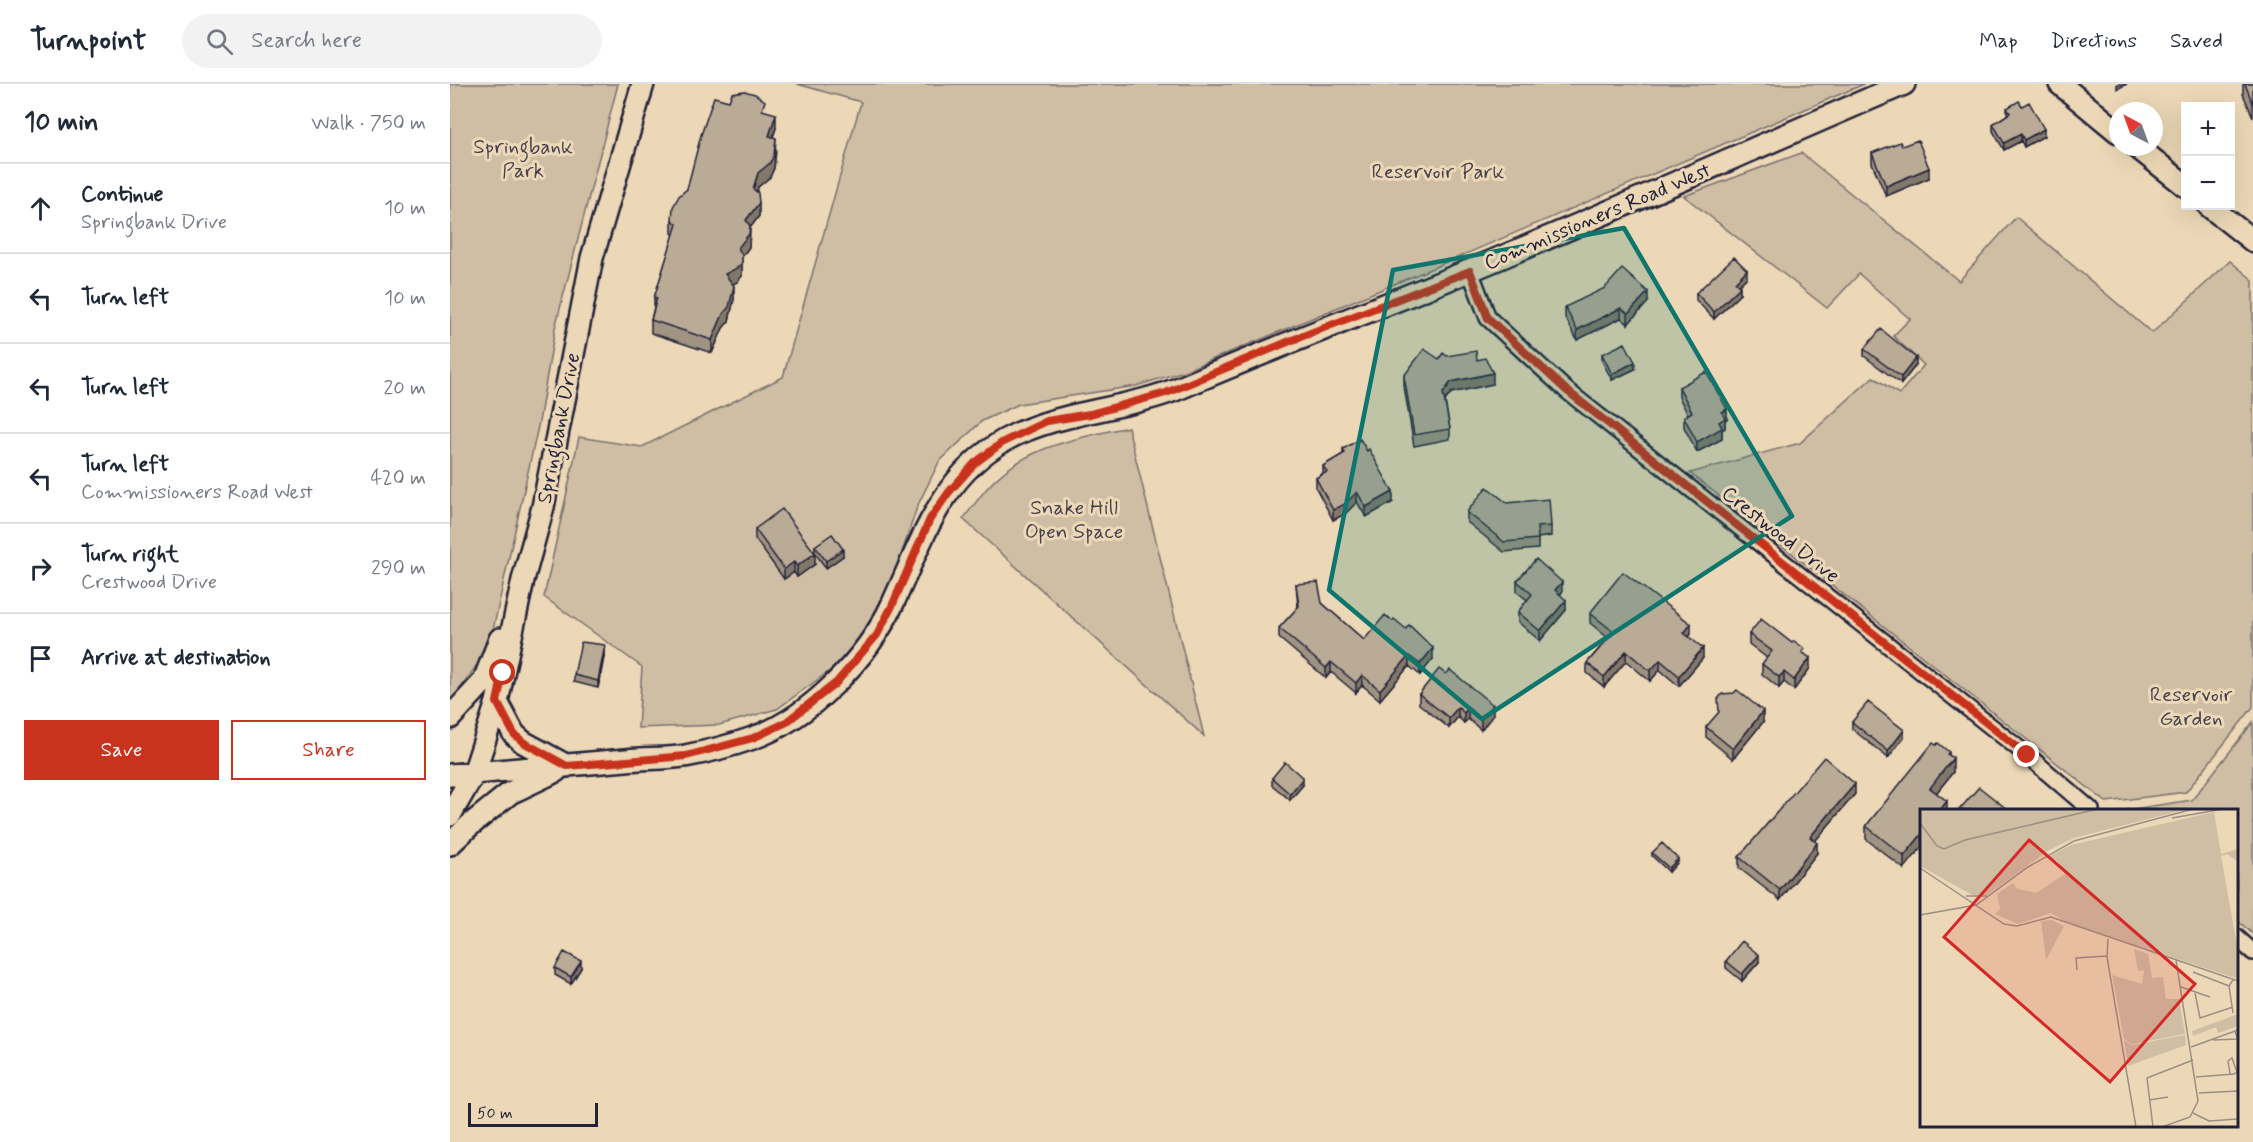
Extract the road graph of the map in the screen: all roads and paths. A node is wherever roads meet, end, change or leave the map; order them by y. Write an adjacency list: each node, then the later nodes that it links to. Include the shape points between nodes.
1 (643, 84): 10 (main road, Springbank Drive, via 592,258 543,507)
2 (1904, 84): 9 (main road, Commissioners Road West)
3 (2060, 84): 4 (main road)
4 (2109, 125)
5 (2148, 156): 6 (main road)
6 (2181, 182)
7 (2214, 210): 8 (main road)
8 (2253, 241)
9 (1470, 271): 13 (main road, Commissioners Road West, via 1166,393 1090,414 1047,421 1003,442 975,463 930,519 877,635 836,683 785,723 753,738 686,756); 16 (street, Crestwood Drive, via 1488,318 1566,390)
10 (523, 580): 11 (main road, Springbank Drive); 12 (main road, via 484,681)
11 (497, 702): 13 (main road, via 514,734); 14 (main road, Springbank Drive)
12 (450, 718)
13 (567, 766): 14 (main road, Commissioners Road West); 18 (main road, via 510,793)
14 (474, 773): 15 (main road, Commissioners Road West); 17 (main road, Springbank Drive)
15 (450, 775)
16 (2090, 809)
17 (450, 815)
18 (450, 844)
19 (2238, 939): 20 (street)
20 (2253, 952)

